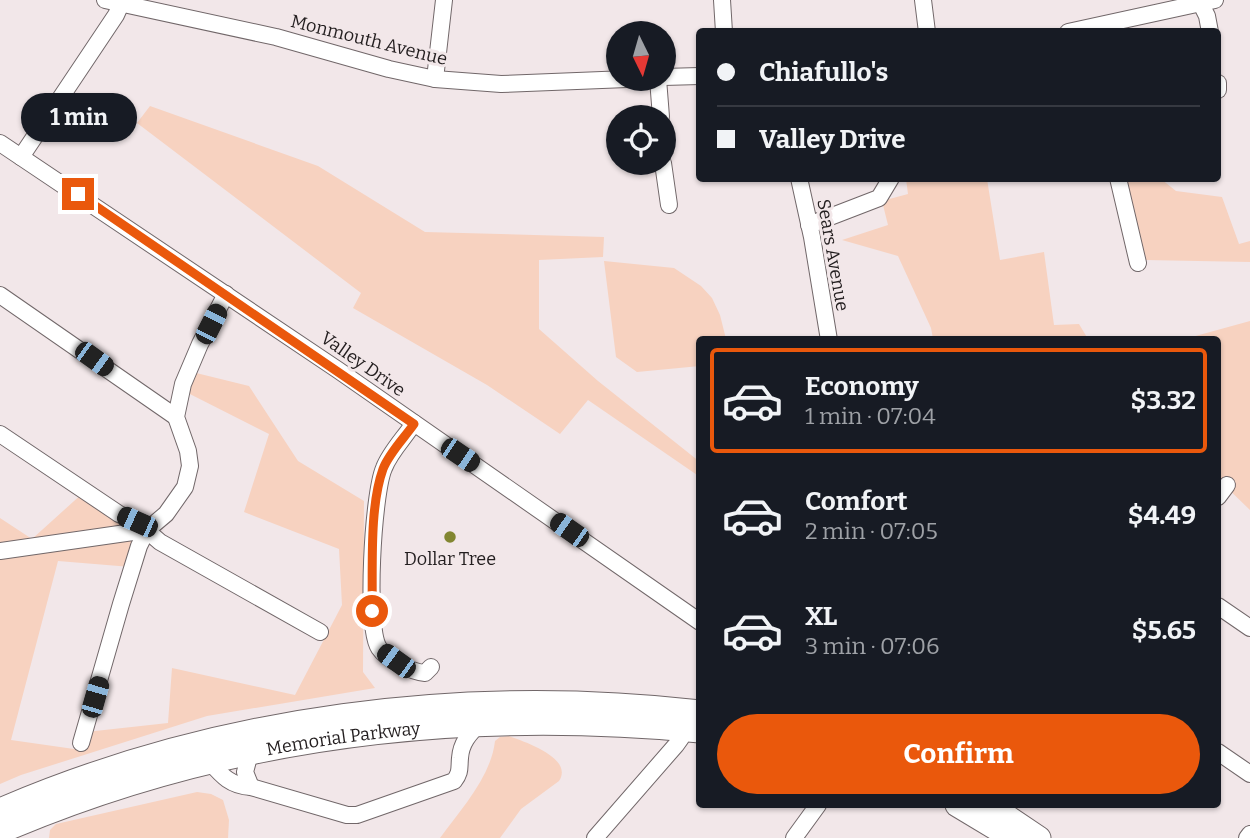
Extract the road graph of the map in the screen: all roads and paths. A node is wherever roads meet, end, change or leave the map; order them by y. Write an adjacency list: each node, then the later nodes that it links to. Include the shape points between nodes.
1 (444, 0): 13 (street)
2 (722, 0): 7 (street)
3 (923, 0): 8 (street)
4 (1205, 1): 9 (street); 10 (street)
5 (113, 2): 6 (street, Monmouth Avenue); 15 (street)
6 (178, 8): 13 (street, Monmouth Avenue)
7 (724, 28)
8 (926, 28)
9 (1092, 28)
10 (1209, 28)
11 (696, 76): 12 (street)
12 (676, 77)
13 (435, 79): 14 (street, Monmouth Avenue, via 467,83)
14 (606, 80)
15 (7, 152): 24 (street, Valley Drive)
16 (665, 175): 20 (street)
17 (800, 182): 21 (street, Sears Avenue)
18 (889, 182): 21 (street, via 880,198)
19 (1119, 182): 22 (street)
20 (669, 205)
21 (809, 225): 25 (street, Sears Avenue)
22 (1138, 264)
23 (0, 295): 26 (street)
24 (226, 295): 26 (street, via 188,369); 27 (street, Valley Drive)
25 (828, 336)
26 (176, 416): 29 (street, via 188,451 189,478 176,502)
27 (414, 424): 32 (street, Valley Drive); 35 (street, via 384,466 381,478 374,524 372,611 380,649 412,672 425,673)
28 (0, 434): 29 (street)
29 (147, 530): 30 (street); 34 (street, via 160,542); 39 (street)
30 (0, 551)
31 (1221, 608): 33 (street)
32 (696, 619)
33 (1250, 628)
34 (320, 632)
35 (431, 667)
36 (693, 718): 37 (highway, Memorial Parkway); 48 (highway, Memorial Parkway, via 599,704 510,703 328,718 144,759); 51 (street, via 676,745)
37 (480, 723): 38 (highway, Memorial Parkway); 42 (street, via 468,734)
38 (437, 726): 40 (highway, Memorial Parkway, via 334,737); 42 (street, via 449,734)
39 (81, 743)
40 (250, 753): 43 (highway, Memorial Parkway); 45 (street, via 245,772)
41 (1221, 754): 44 (street)
42 (460, 758): 45 (street, via 460,773 454,780 357,815)
43 (210, 762): 45 (street, via 229,782); 50 (highway, Memorial Parkway, via 99,794)
44 (1250, 774)
45 (251, 787)
46 (816, 808): 52 (street)
47 (962, 808): 49 (highway)
48 (0, 810)
49 (996, 827): 53 (highway)
50 (0, 832)
51 (595, 838)
52 (794, 838)
53 (1039, 838)

